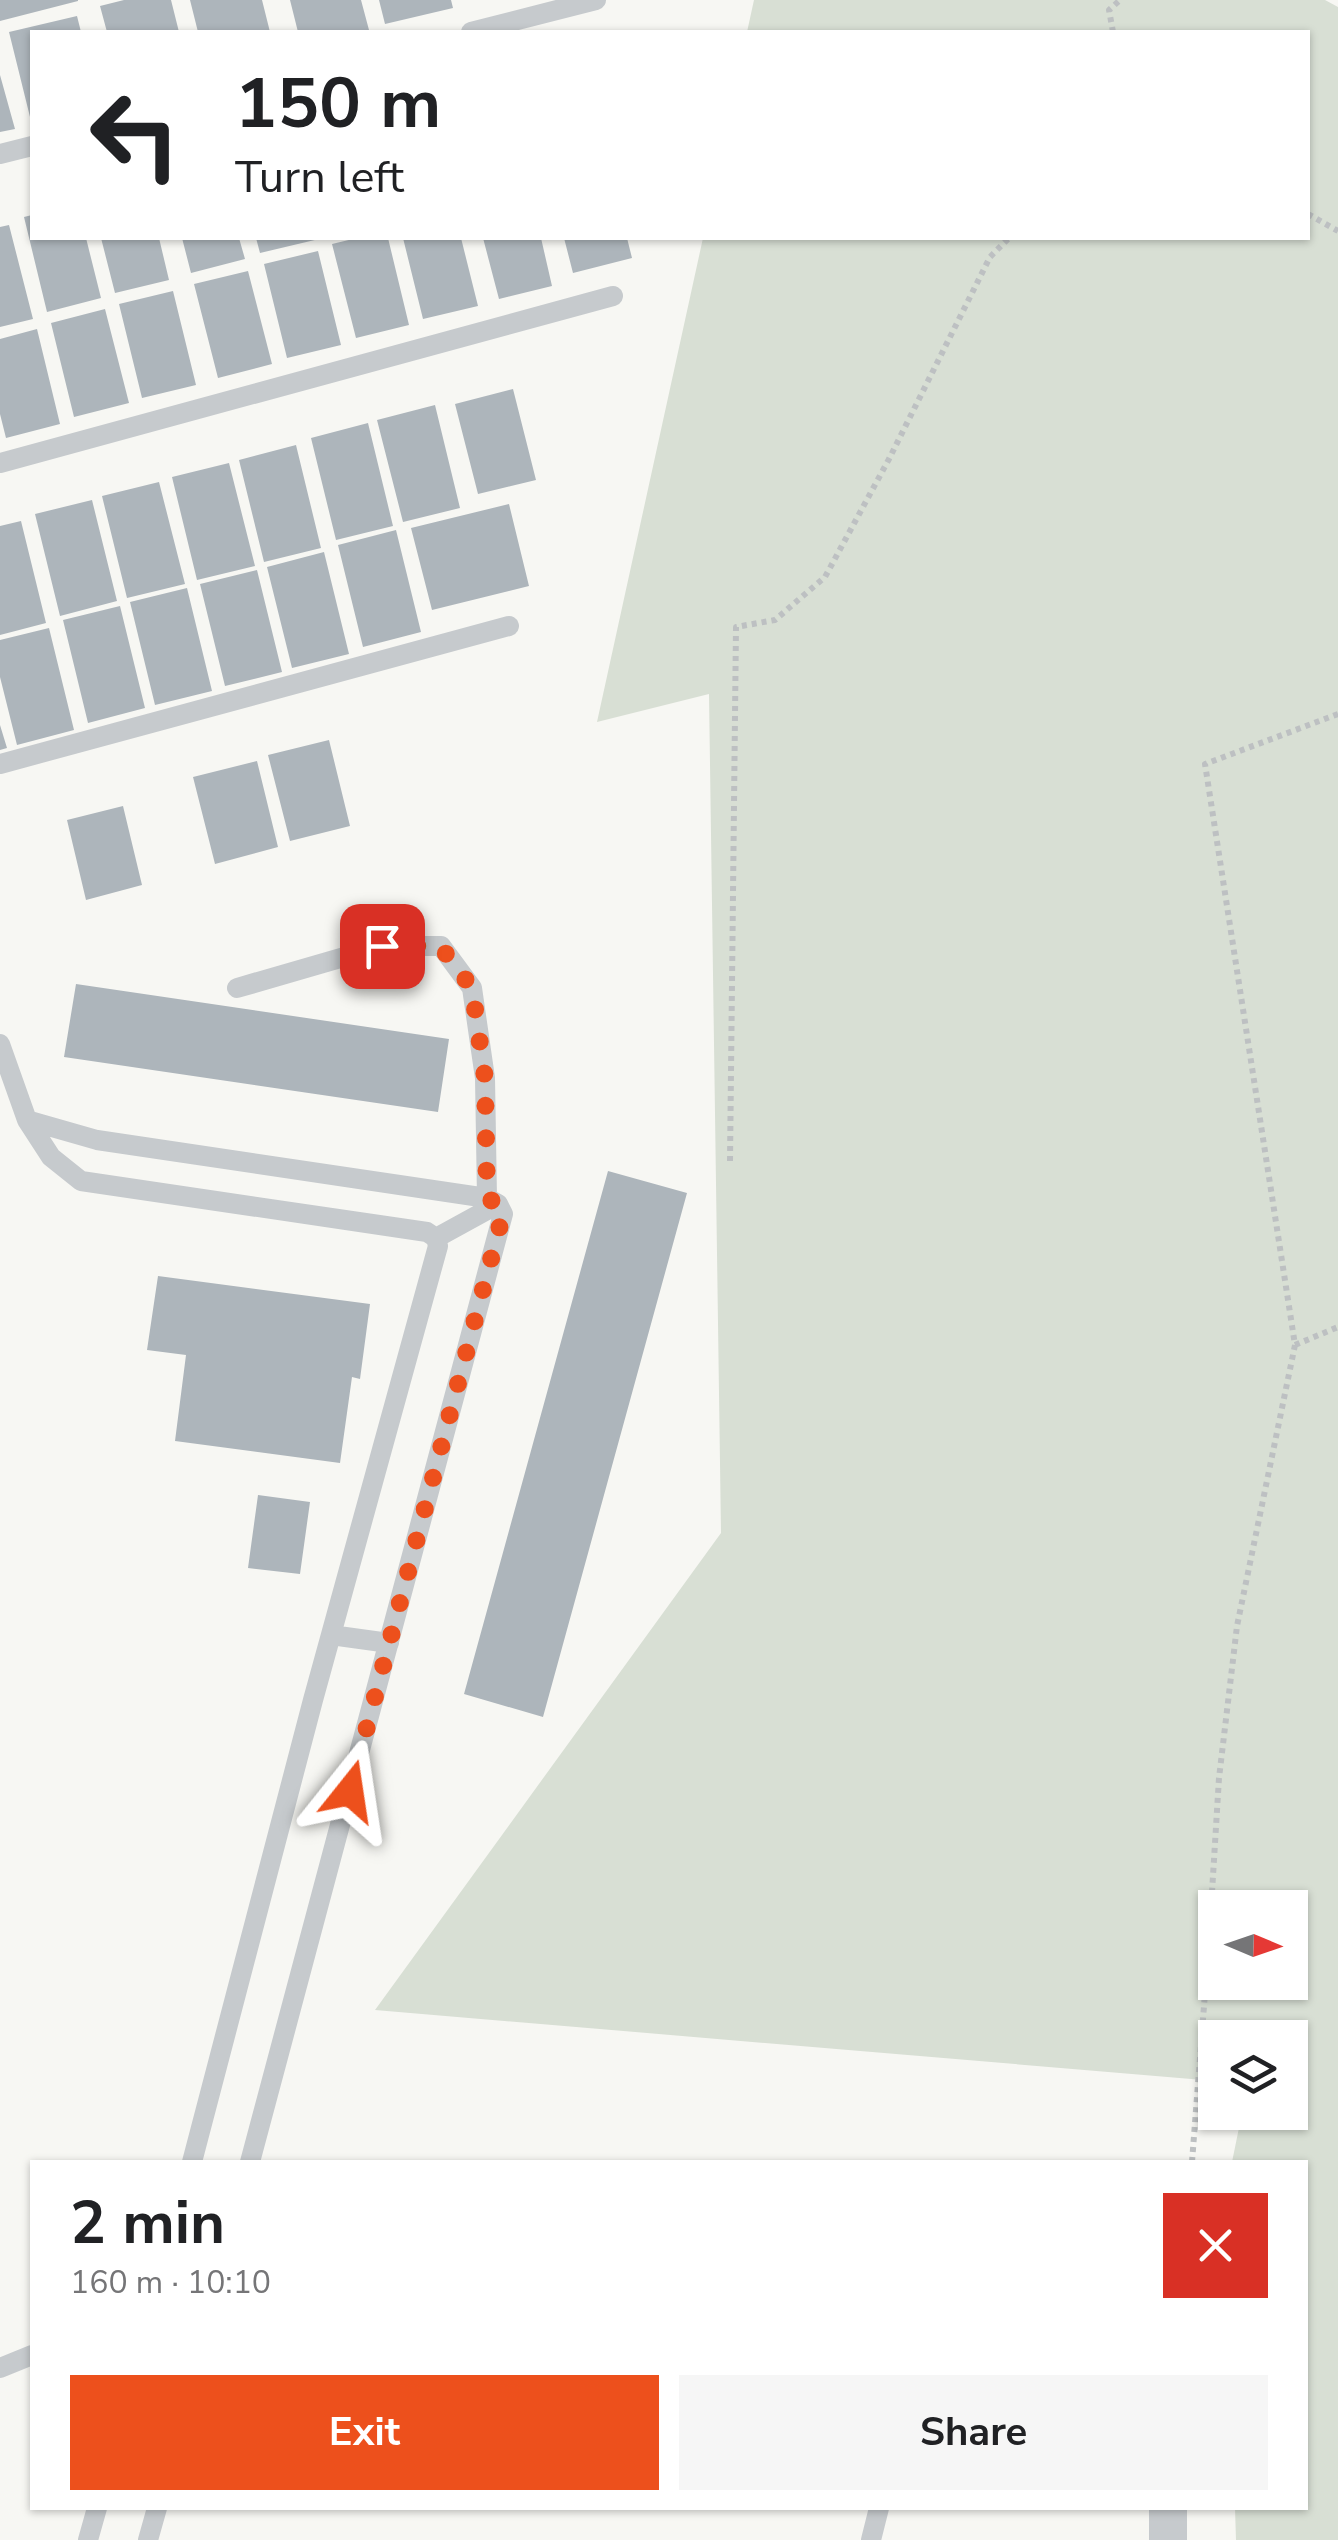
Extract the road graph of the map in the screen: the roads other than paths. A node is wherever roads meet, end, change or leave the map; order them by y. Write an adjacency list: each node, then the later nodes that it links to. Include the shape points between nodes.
1 (596, 0): 2 (lane)
2 (478, 30)
3 (30, 146): 4 (lane)
4 (0, 154)
5 (613, 296): 6 (lane)
6 (0, 463)
7 (508, 626): 8 (lane)
8 (0, 764)
9 (237, 988): 12 (lane, via 382,946 440,946 472,988)
10 (0, 1044): 11 (lane)
11 (27, 1120): 12 (lane, via 97,1140); 13 (lane, via 51,1157 81,1180)
12 (492, 1201): 13 (lane); 15 (lane, via 503,1214)
13 (436, 1238): 14 (lane)
14 (331, 1635): 15 (lane); 16 (lane)
15 (390, 1643): 17 (lane)
16 (193, 2160)
17 (251, 2160)
18 (30, 2356): 19 (lane)
19 (0, 2368)
20 (96, 2510): 24 (lane)
21 (156, 2510): 25 (lane)
22 (878, 2510): 26 (lane)
23 (1168, 2510): 27 (street)
24 (88, 2540)
25 (148, 2540)
26 (871, 2540)
27 (1168, 2540)

